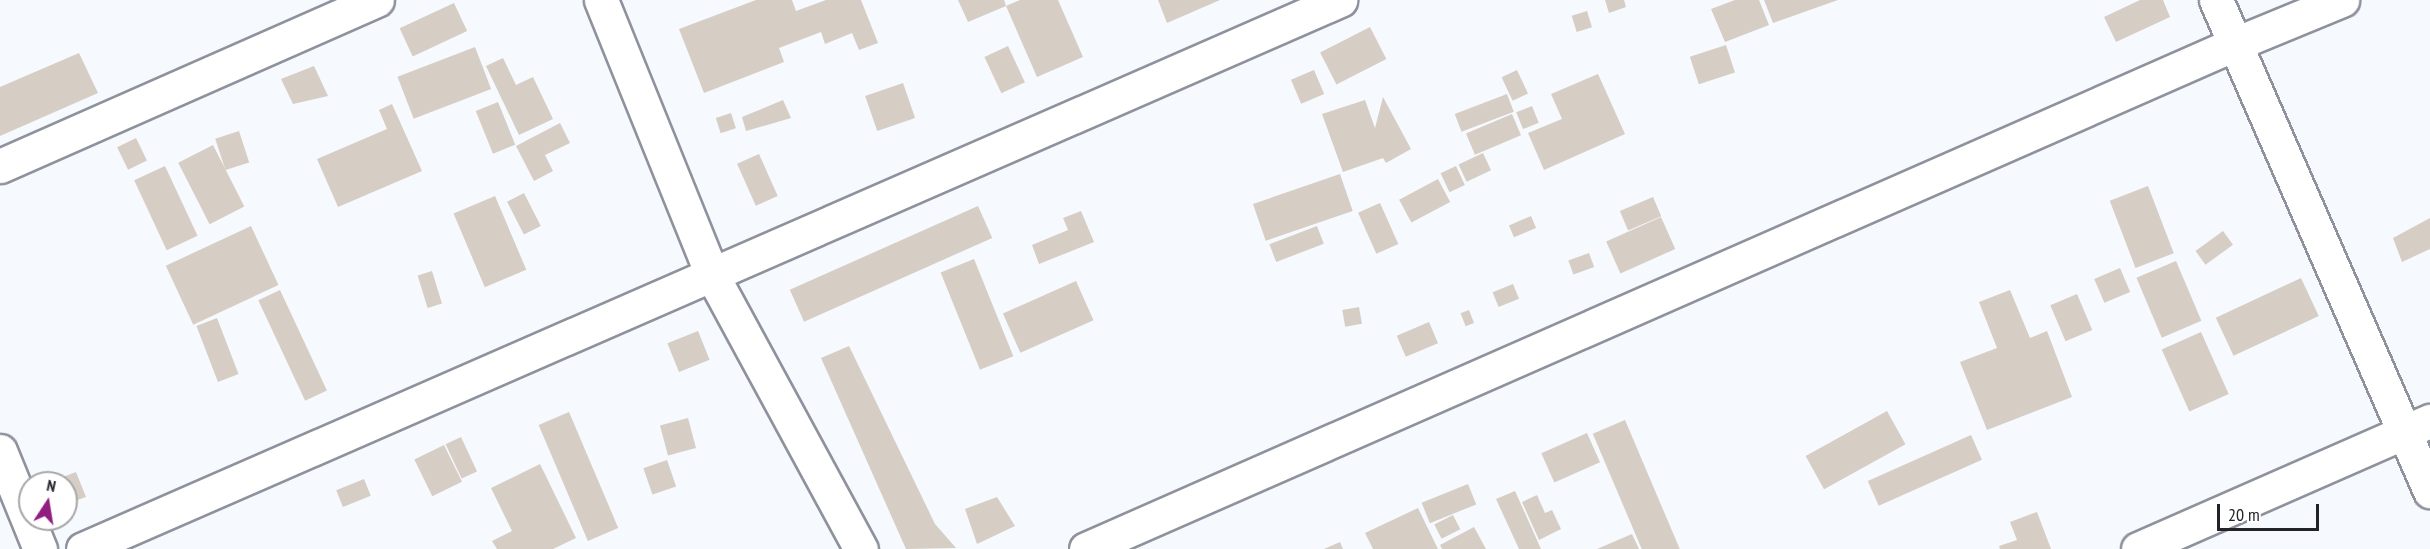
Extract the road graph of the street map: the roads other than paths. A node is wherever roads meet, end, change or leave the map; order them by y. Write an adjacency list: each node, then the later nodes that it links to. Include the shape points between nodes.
1 (377, 0): 7 (street)
2 (601, 0): 8 (street)
3 (1340, 0): 8 (street)
4 (2216, 0): 6 (street)
5 (2342, 0): 6 (street)
6 (2235, 44): 9 (street); 15 (street)
7 (0, 166)
8 (712, 275): 13 (street); 14 (street)
9 (2416, 427): 11 (street); 16 (street)
10 (0, 451): 12 (street)
11 (2430, 491)
12 (40, 549)
13 (83, 549)
14 (861, 549)
15 (1086, 549)
16 (2138, 549)

